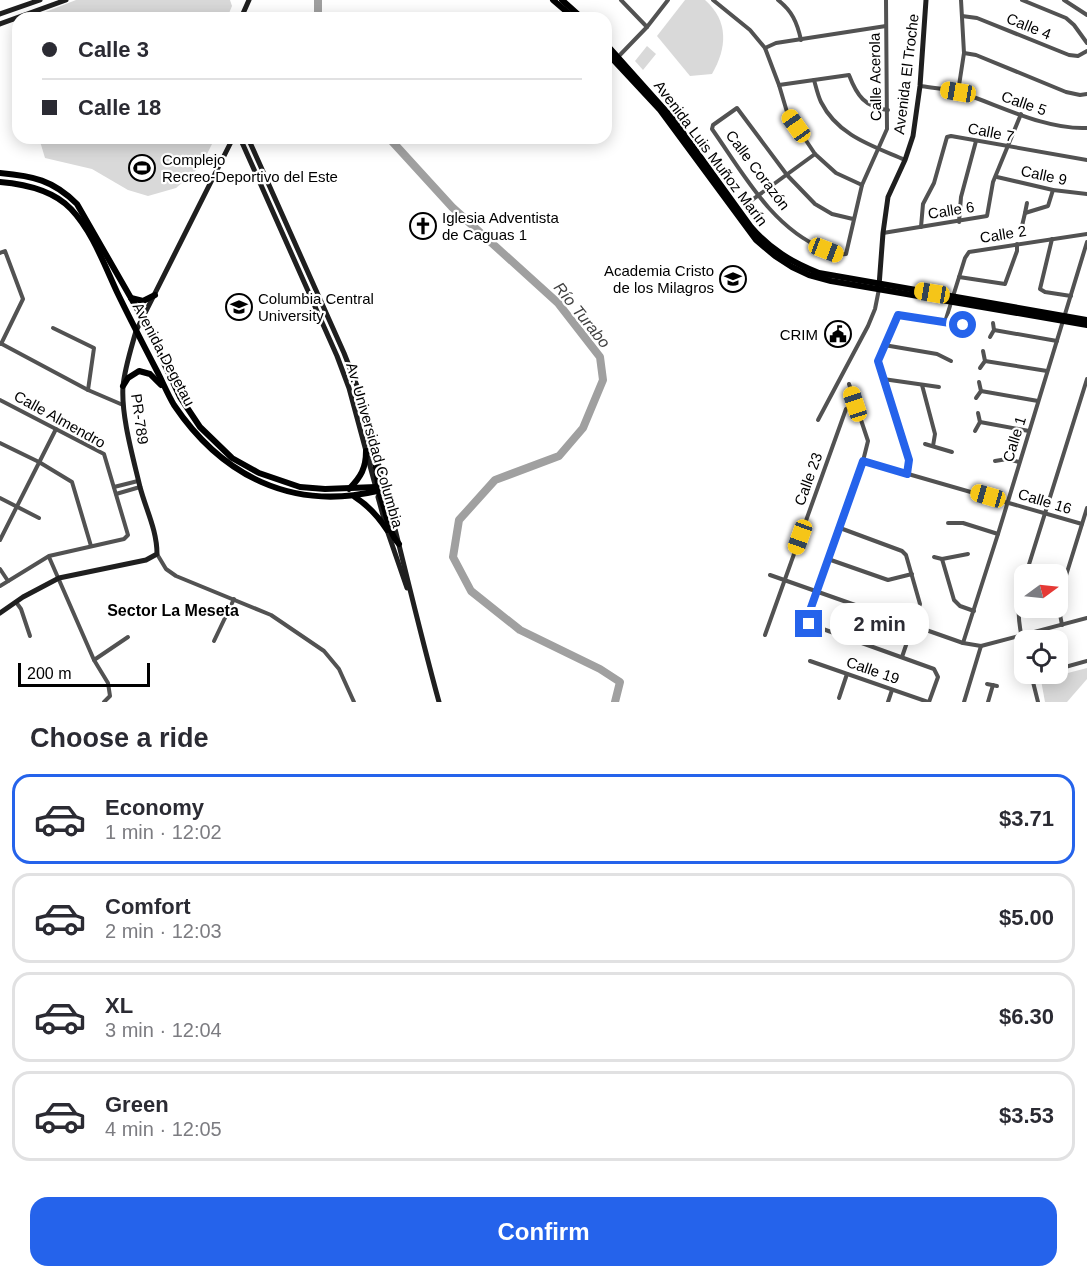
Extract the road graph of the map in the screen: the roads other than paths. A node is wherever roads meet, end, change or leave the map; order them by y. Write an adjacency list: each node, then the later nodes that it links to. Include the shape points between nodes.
1 (40, 0): 13 (main road)
2 (66, 0): 15 (main road)
3 (621, 0): 23 (street)
4 (668, 0): 23 (street)
5 (713, 0): 26 (street, via 750,30)
6 (778, 0): 24 (street, via 790,9)
7 (886, 0): 22 (street, Calle Acerola)
8 (926, 0): 34 (main road, Avenida El Troche)
9 (961, 0): 21 (street)
10 (1022, 0): 25 (street, via 1066,18)
11 (1064, 0): 20 (street)
12 (558, 1): 17 (main road); 18 (main road)
13 (32, 3): 14 (main road); 15 (main road)
14 (24, 6): 16 (main road); 19 (main road)
15 (35, 11)
16 (26, 12)
17 (568, 12)
18 (574, 12)
19 (0, 14)
20 (1087, 15)
21 (962, 16): 27 (street, Calle 4, via 977,18 1069,55); 29 (street)
22 (886, 26): 24 (street); 37 (street, Calle Acerola)
23 (647, 27): 31 (street)
24 (801, 40): 26 (street)
25 (1087, 43)
26 (765, 48): 33 (street)
27 (1087, 51)
28 (612, 53): 31 (main road, Avenida Luis Muñoz Marín)
29 (963, 53): 35 (street); 36 (street, via 1066,92)
30 (612, 56): 31 (main road, Avenida Luis Muñoz Marín)
31 (616, 59): 75 (main road, Avenida Luis Muñoz Marín, via 678,130 758,238 804,267)
32 (814, 80): 33 (street); 37 (street, via 849,75 866,103); 46 (street, via 821,102 842,129)
33 (779, 85): 47 (street, via 786,112)
34 (920, 86): 35 (street, Calle 5); 48 (main road, Avenida El Troche, via 913,136)
35 (958, 92): 38 (street, Calle 5)
36 (1087, 94)
37 (888, 110): 46 (street, Calle Acerola, via 887,129)
38 (1021, 114): 39 (street, Calle 5, via 1052,125); 44 (street, Calle 6)
39 (1087, 128)
40 (976, 141): 44 (street, Calle 7); 62 (street, via 961,197); 64 (street, Calle 7, via 947,137 923,204)
41 (243, 144): 45 (main road, Av. Universidad Columbia)
42 (247, 144): 68 (main road, Av. Universidad Columbia)
43 (230, 145): 45 (main road); 76 (main road, PR-789 / PR-789)
44 (1007, 147): 49 (street, Calle 7); 52 (street, Calle 6)
45 (243, 148): 70 (main road, Av. Universidad Columbia)
46 (879, 149): 48 (street); 54 (street, Calle Acerola)
47 (815, 154): 51 (street); 54 (street, via 836,173)
48 (905, 160): 65 (main road, Avenida El Troche, via 888,197)
49 (1087, 160)
50 (0, 173): 78 (main road, Avenida Degetau, via 44,180 64,191 82,212)
51 (787, 174): 57 (street); 57 (street, Calle Corazón, via 737,108 713,125 712,129); 61 (street, via 815,204 832,214)
52 (997, 177): 55 (street, Calle 9); 62 (street, Calle 6, via 987,216)
53 (0, 182): 89 (main road, Avenida Degetau, via 30,186 51,194 70,208 91,238)
54 (862, 185): 61 (street, Calle Acerola)
55 (1053, 190): 56 (street, Calle 9); 60 (street, via 1048,206)
56 (1087, 194)
57 (759, 195): 59 (street); 73 (street, Calle Corazón, via 794,232 812,244)
58 (1028, 202): 60 (street)
59 (745, 205)
60 (1025, 213): 63 (street)
61 (853, 219): 73 (street, Calle Acerola)
62 (959, 222): 64 (street, Calle 6)
63 (1022, 226)
64 (921, 227): 65 (street, Calle 6)
65 (883, 233): 75 (main road, Avenida El Troche)
66 (1087, 234): 67 (street, Calle 2)
67 (1052, 239): 71 (street, Calle 2); 77 (street, via 1040,289)
68 (293, 240): 70 (main road); 115 (main road, Av. Universidad Columbia, via 344,353)
69 (1087, 242): 77 (street, Calle 1)
70 (286, 243): 124 (main road, Av. Universidad Columbia, via 337,356)
71 (1017, 244): 74 (street, Calle 2, via 969,252); 74 (street, via 1005,284)
72 (0, 253): 92 (street, via 5,251 23,299)
73 (846, 254)
74 (959, 277): 79 (street, Calle 2)
75 (879, 287): 79 (main road, Avenida Luis Muñoz Marín); 116 (street, Avenida El Troche, via 868,326)
76 (155, 295): 78 (main road, via 143,301); 81 (main road, PR-789 / PR-789)
77 (1071, 296): 80 (street, Calle 1)
78 (130, 298): 81 (main road, Avenida Degetau)
79 (952, 298): 80 (main road, Avenida Luis Muñoz Marín); 83 (street, Calle 2)
80 (1064, 318): 82 (main road, Avenida Luis Muñoz Marín); 86 (main road, Avenida Luis Muñoz Marín); 91 (street, Calle 1)
81 (143, 320): 89 (main road, PR-789 / PR-789); 133 (main road, Avenida Degetau, via 180,397 200,427 232,458 291,484)
82 (1087, 320)
83 (945, 322): 85 (street); 93 (street, via 898,315)
84 (993, 323): 88 (street)
85 (963, 325)
86 (1087, 325)
87 (53, 328): 106 (street, via 94,348)
88 (994, 330): 90 (street); 91 (street)
89 (136, 331): 104 (main road, PR-789 / PR-789); 108 (main road, Avenida Degetau)
90 (990, 337)
91 (1057, 340): 98 (street, Calle 1)
92 (0, 343): 106 (street)
93 (884, 345): 95 (street, via 937,354); 99 (street, via 878,361)
94 (983, 351): 96 (street)
95 (951, 361)
96 (985, 361): 97 (street); 98 (street)
97 (980, 368)
98 (1047, 371): 111 (street, Calle 1)
99 (883, 379): 103 (street); 130 (street, via 909,460)
100 (1087, 379): 141 (street)
101 (979, 382): 107 (street)
102 (849, 384): 112 (street)
103 (922, 385): 105 (street); 123 (street, via 935,434)
104 (123, 386): 108 (main road, via 139,371 155,378); 113 (main road, PR-789 / PR-789)
105 (939, 387)
106 (88, 390): 113 (street)
107 (981, 391): 109 (street); 111 (street)
108 (169, 394): 136 (main road, Avenida Degetau, via 200,438 230,466 255,480 304,495)
109 (976, 398)
110 (0, 400): 118 (street, Calle Almendro)
111 (1038, 401): 120 (street, Calle 1)
112 (855, 404): 126 (street, via 868,441); 162 (street, Calle 23, via 846,409)
113 (124, 405): 131 (main road, PR-789 / PR-789)
114 (978, 413): 117 (street)
115 (366, 419): 134 (main road); 149 (main road, Av. Universidad Columbia)
116 (818, 420)
117 (980, 422): 119 (street); 120 (street)
118 (56, 429): 128 (street); 132 (street, Calle Almendro, via 104,454)
119 (975, 431)
120 (1029, 431): 129 (street, Calle 1)
121 (0, 443): 128 (street)
122 (925, 444): 123 (street)
123 (933, 447): 125 (street)
124 (366, 451): 133 (main road, via 362,475); 134 (main road, Av. Universidad Columbia)
125 (952, 452)
126 (863, 461): 130 (street, Calle 16); 145 (street)
127 (995, 461): 129 (street)
128 (39, 462): 139 (street); 150 (street, via 68,478 75,487)
129 (1019, 462): 138 (street, Calle 1)
130 (907, 474): 138 (street, Calle 16)
131 (140, 484): 132 (street); 135 (street); 151 (main road, PR-789 / PR-789, via 157,538)
132 (114, 487): 135 (street, Calle Almendro)
133 (349, 489): 134 (main road, Avenida Degetau)
134 (377, 489): 136 (main road, Avenida Degetau); 146 (main road, Av. Universidad Columbia); 149 (main road)
135 (116, 494): 150 (street, Calle Almendro, via 127,537)
136 (355, 496): 146 (main road, via 379,517)
137 (0, 498): 139 (street)
138 (1008, 502): 141 (street, Calle 16); 147 (street, Calle 1)
139 (17, 507): 142 (street); 148 (street)
140 (1087, 508): 144 (street)
141 (1045, 513): 144 (street, Calle 16); 157 (street)
142 (39, 518)
143 (948, 523): 147 (street, via 963,523)
144 (1082, 524): 172 (street, via 1059,598)
145 (839, 528): 155 (street); 159 (street, via 902,551)
146 (387, 530): 166 (main road, Av. Universidad Columbia)
147 (998, 534): 169 (street, Calle 1)
148 (0, 540)
149 (399, 544): 166 (main road, Av. Universidad Columbia)
150 (91, 546): 153 (street, Calle Almendro)
151 (157, 554): 161 (main road, via 146,560); 167 (street, via 176,576)
152 (968, 554): 156 (street)
153 (49, 556): 161 (street); 163 (street, Calle Almendro)
154 (934, 557): 156 (street)
155 (828, 559): 159 (street, via 888,580); 165 (street)
156 (942, 559): 169 (street, via 954,600)
157 (1029, 564)
158 (0, 569): 163 (street)
159 (912, 574): 173 (street, via 920,604)
160 (770, 575): 162 (street)
161 (59, 578): 168 (main road); 183 (street)
162 (784, 580): 165 (street); 175 (street, Calle 23)
163 (8, 581): 164 (street, Calle Almendro)
164 (0, 586)
165 (817, 591): 173 (street); 182 (street, via 809,624)
166 (410, 596): 194 (main road, Av. Universidad Columbia)
167 (234, 599): 179 (street); 193 (street, via 272,615 324,651 339,669)
168 (16, 602): 170 (main road); 176 (street)
169 (974, 611): 180 (street, Calle 1)
170 (0, 613)
171 (1087, 618): 172 (street)
172 (1062, 625): 174 (street)
173 (914, 626): 180 (street); 182 (street)
174 (1043, 630)
175 (765, 635)
176 (30, 636)
177 (128, 637): 183 (street)
178 (1014, 638): 181 (street)
179 (214, 641)
180 (963, 643): 181 (street)
181 (981, 646): 197 (street)
182 (902, 657): 196 (street, via 937,672)
183 (94, 660): 192 (street, via 108,682 110,696)
184 (810, 661): 187 (street, Calle 19)
185 (1087, 661): 186 (street)
186 (1068, 666)
187 (847, 674): 190 (street, Calle 19); 191 (street)
188 (1033, 684): 199 (street)
189 (992, 685): 198 (street)
190 (892, 690): 195 (street); 196 (street, Calle 19)
191 (839, 698)
192 (104, 702)
193 (354, 702)
194 (439, 702)
195 (888, 702)
196 (928, 702)
197 (964, 702)
198 (988, 702)
199 (1038, 702)

